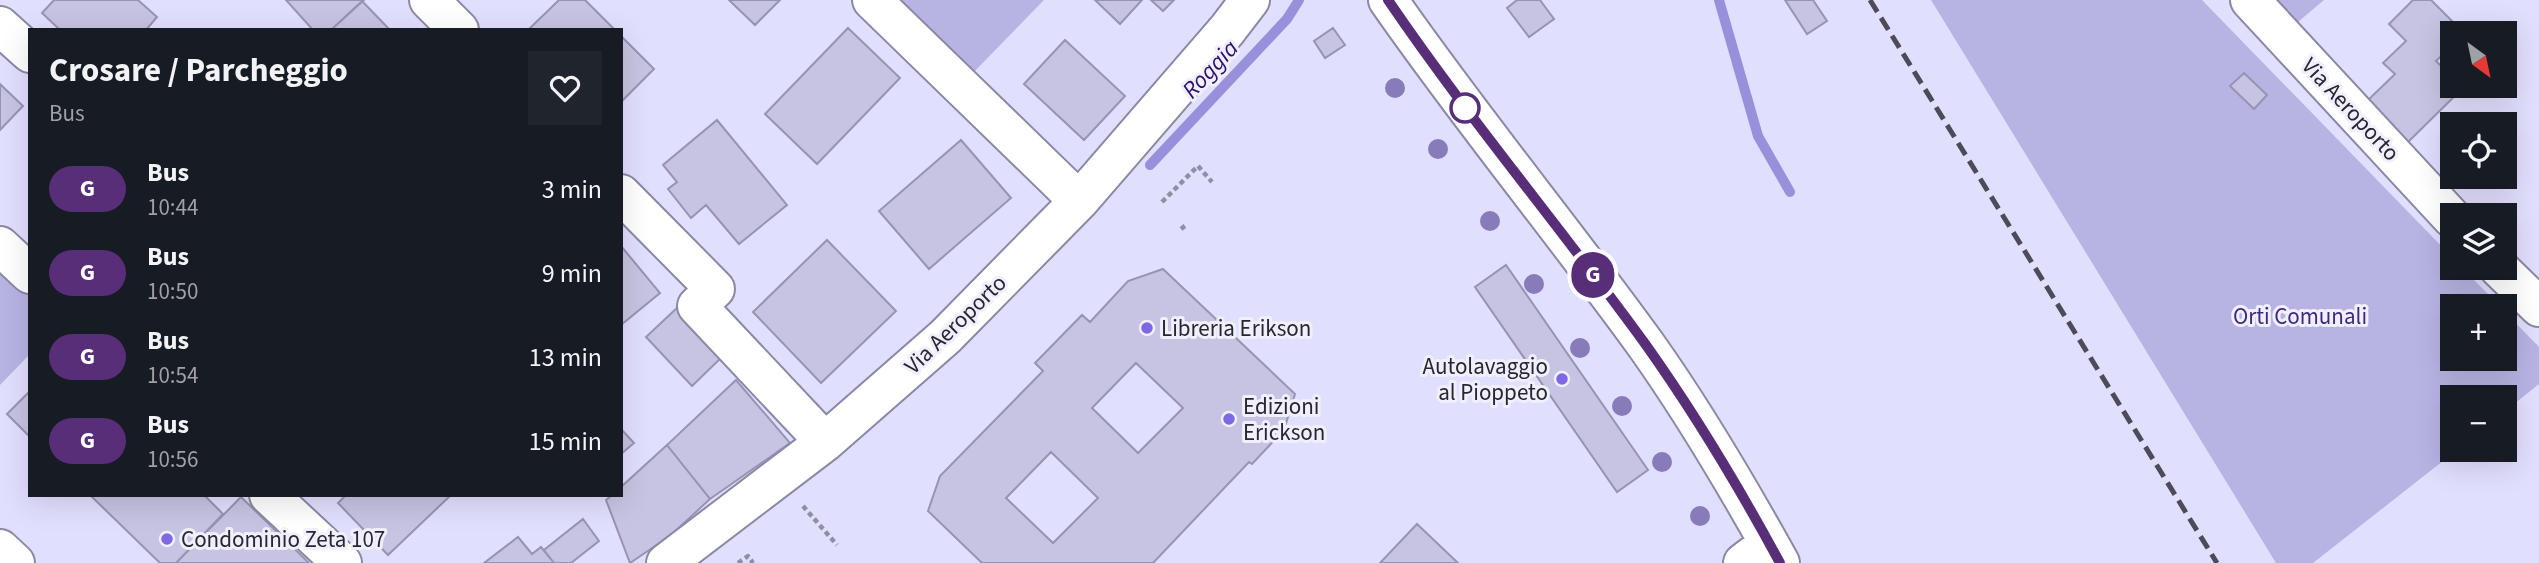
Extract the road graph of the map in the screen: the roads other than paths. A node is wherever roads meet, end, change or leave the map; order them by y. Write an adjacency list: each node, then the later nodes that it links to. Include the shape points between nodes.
1 (429, 0): 7 (street)
2 (872, 0): 10 (street)
3 (1250, 0): 10 (street, Via Aeroporto)
4 (1388, 0): 21 (street, via 1647,347)
5 (2250, 0): 11 (street, Via Aeroporto)
6 (0, 26): 8 (street)
7 (457, 28)
8 (28, 51)
9 (623, 196): 16 (street, via 715,289)
10 (1079, 201): 18 (street, Via Aeroporto, via 945,337)
11 (2440, 205)
12 (623, 232): 16 (street)
13 (0, 246): 14 (street)
14 (28, 272)
15 (2511, 280): 17 (street)
16 (697, 306): 18 (street)
17 (2539, 307)
18 (825, 442): 24 (street, Via Aeroporto)
19 (271, 497): 23 (street)
20 (0, 549): 22 (street)
21 (1764, 556)
22 (15, 563)
23 (342, 563)
24 (666, 563)

